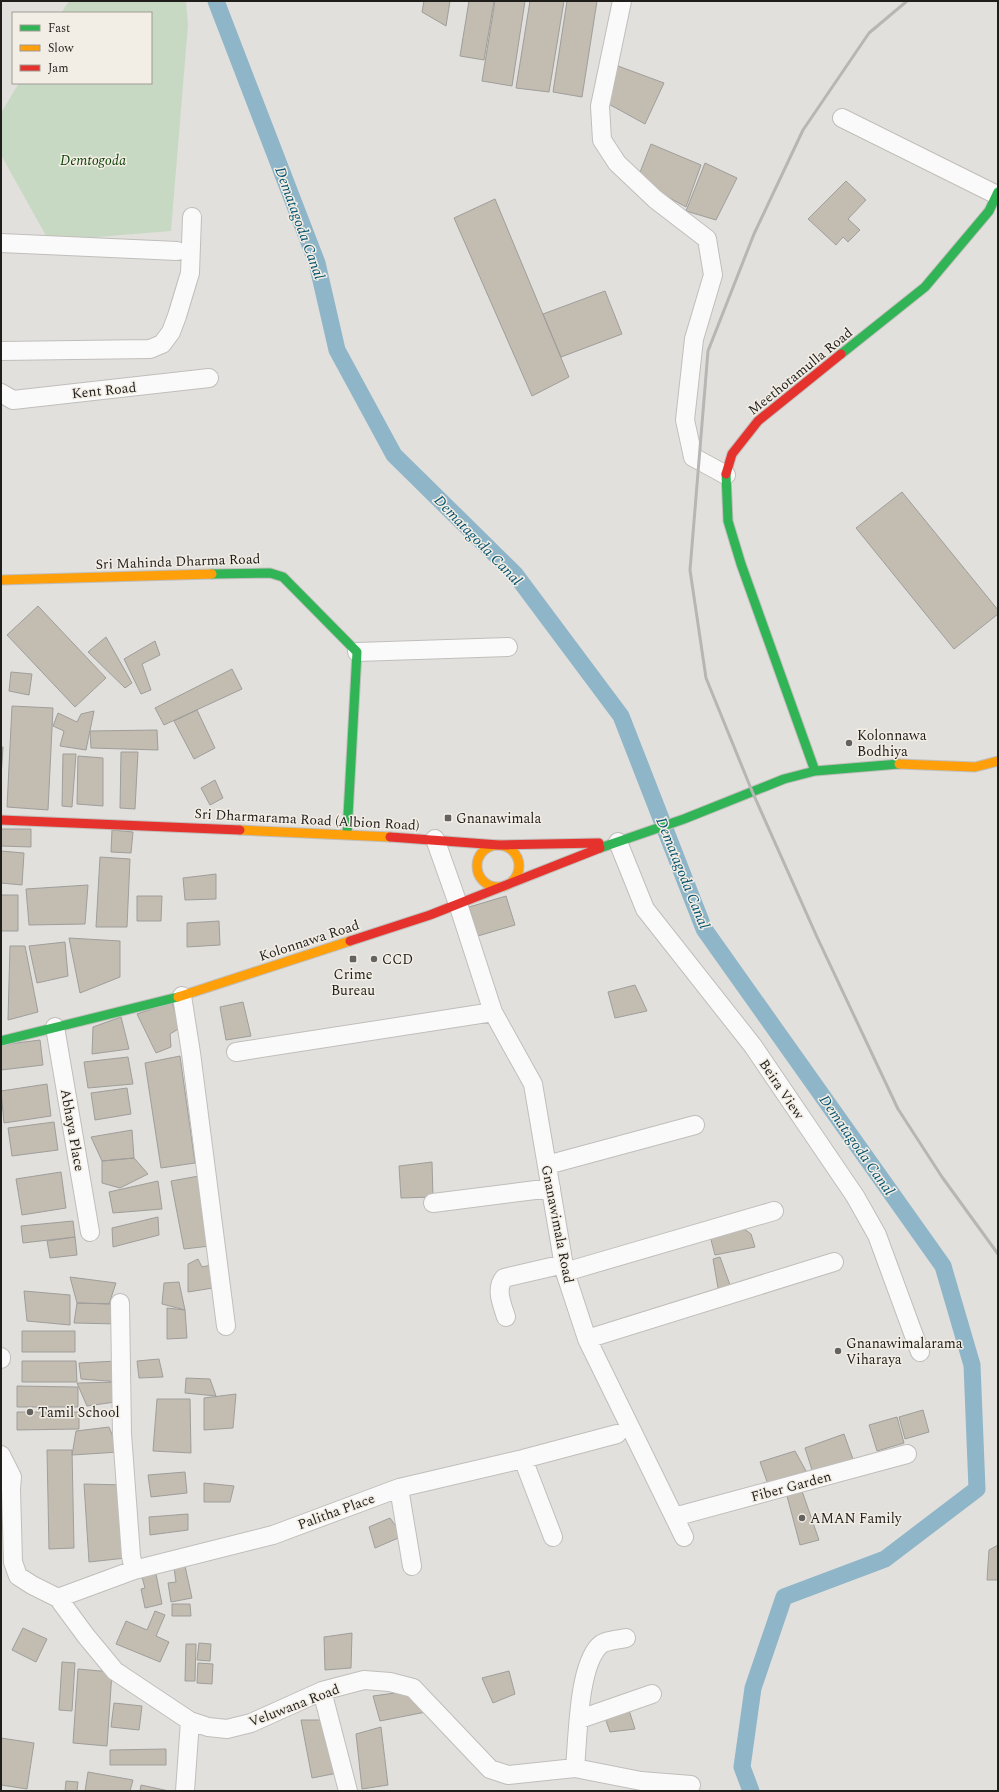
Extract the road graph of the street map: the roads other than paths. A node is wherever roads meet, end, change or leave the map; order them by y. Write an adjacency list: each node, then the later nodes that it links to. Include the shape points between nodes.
1 (622, 1): 10 (street, via 600,106 602,140 617,163 655,199 707,238 713,275 694,339 685,420 693,456)
2 (842, 118): 3 (street)
3 (997, 193): 10 (main road, Meethotamulla Road, via 989,211 925,287 758,420 732,454)
4 (192, 217): 7 (street, via 190,273 171,332 162,344 150,349)
5 (1, 243): 6 (street)
6 (177, 251)
7 (1, 351)
8 (209, 378): 9 (street, Kent Road, via 13,400)
9 (1, 394)
10 (726, 474): 15 (main road, Meethotamulla Road, via 728,521)
11 (1, 580): 13 (main road, Sri Mahinda Dharma Road, via 270,573 283,578)
12 (508, 647): 13 (street)
13 (357, 652): 17 (main road)
14 (998, 761): 15 (main road, Kolonnawa Road, via 975,767 895,764)
15 (815, 771): 19 (main road, Kolonnawa Road, via 784,779)
16 (1, 820): 17 (main road, Sri Dharmarama Road (Albion Road))
17 (347, 834): 18 (main road, Sri Dharmarama Road (Albion Road))
18 (435, 839): 20 (main road, Sri Dharmarama Road (Albion Road)); 22 (street, Gnanawimala Road)
19 (615, 843): 20 (main road, Sri Dharmarama Road (Albion Road)); 21 (main road, Kolonnawa Road); 40 (street, Beira View, via 645,909 753,1046 855,1196 877,1235)
20 (499, 844): 21 (main road, via 512,850 520,862 517,876); 21 (main road, via 486,848 481,853 477,866 478,873 487,884 500,887)
21 (507, 885): 22 (main road, Kolonnawa Road)
22 (458, 904): 23 (main road, Kolonnawa Road); 24 (street, Gnanawimala Road)
23 (182, 996): 25 (main road, Kolonnawa Road); 38 (street)
24 (493, 1012): 27 (street); 29 (street, Gnanawimala Road, via 533,1084)
25 (55, 1027): 26 (main road, Kolonnawa Road); 33 (street, Abhaya Place)
26 (1, 1041)
27 (236, 1052)
28 (695, 1125): 29 (street)
29 (547, 1165): 30 (street, Gnanawimala Road)
30 (551, 1188): 31 (street); 35 (street, Gnanawimala Road)
31 (433, 1202)
32 (774, 1211): 35 (street)
33 (90, 1232)
34 (834, 1262): 39 (street)
35 (564, 1268): 37 (street, via 504,1278 500,1284 500,1300); 39 (street, Gnanawimala Road)
36 (120, 1303): 51 (street, via 122,1434)
37 (506, 1317)
38 (226, 1326)
39 (587, 1339): 47 (street, Gnanawimala Road)
40 (920, 1352)
41 (617, 1434): 44 (street, Palitha Place)
42 (907, 1454): 47 (street, Fiber Garden)
43 (1, 1455): 45 (street, via 12,1477)
44 (523, 1459): 46 (street, Palitha Place); 49 (street)
45 (6, 1484): 52 (street, Veluwana Road, via 14,1562 18,1576)
46 (399, 1488): 50 (street); 51 (street, Palitha Place, via 273,1535)
47 (674, 1517): 48 (street, Gnanawimala Road)
48 (684, 1536)
49 (553, 1537)
50 (412, 1566)
51 (134, 1570): 52 (street, Palitha Place)
52 (58, 1598): 57 (street, Veluwana Road, via 115,1671)
53 (626, 1638): 56 (street, via 600,1646 591,1661 584,1678)
54 (322, 1691): 57 (street, Veluwana Road, via 251,1723 227,1729 208,1727); 58 (street, Veluwana Road, via 364,1680 390,1682 413,1688 490,1769 508,1775); 61 (street)
55 (652, 1694): 56 (street)
56 (580, 1718): 58 (street)
57 (190, 1721): 60 (street)
58 (575, 1768): 59 (street, Veluwana Road, via 641,1781)
59 (691, 1784)
60 (185, 1791)
61 (348, 1791)

